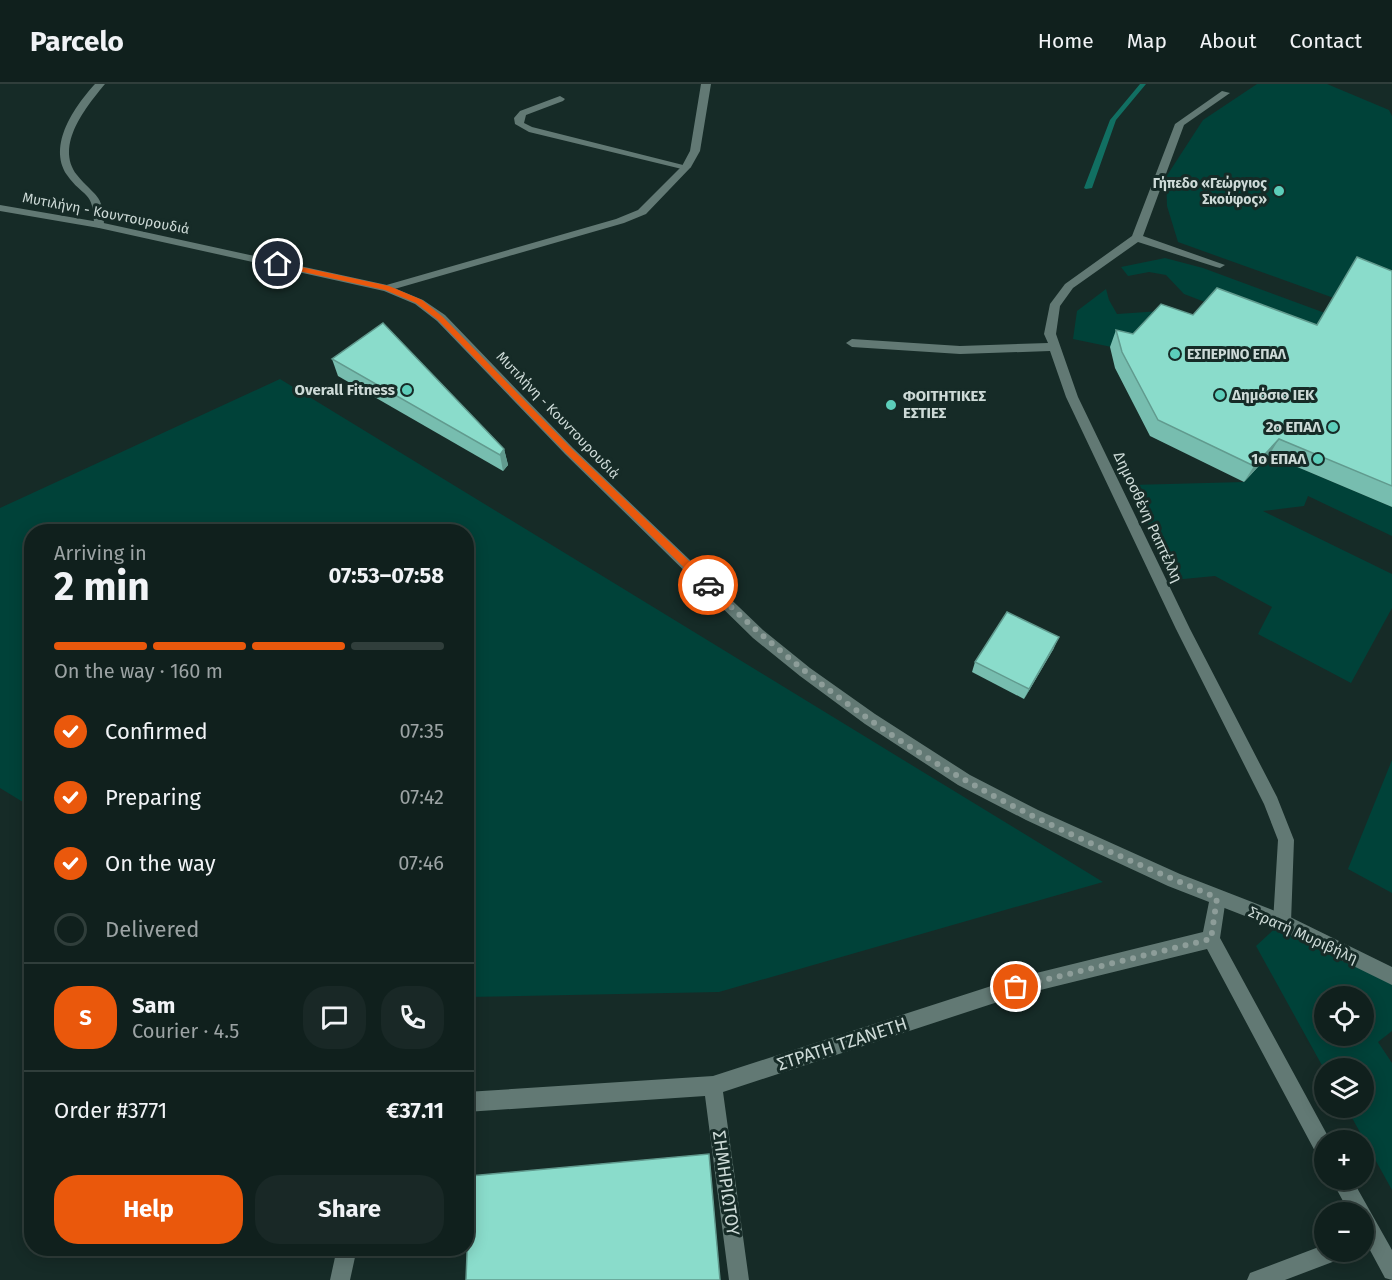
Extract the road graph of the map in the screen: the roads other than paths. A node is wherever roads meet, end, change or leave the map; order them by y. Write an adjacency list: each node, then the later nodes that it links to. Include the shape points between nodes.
1 (100, 84): 7 (main road, via 84,104 65,143 70,172 97,203)
2 (706, 84): 5 (main road, via 695,151)
3 (1225, 93): 8 (main road, via 1180,124)
4 (560, 99): 5 (main road, via 523,113 520,124)
5 (686, 167): 10 (main road, via 642,212 620,221)
6 (0, 208): 7 (main road, Μυτιλήνη - Κουντουρουδιά)
7 (99, 225): 10 (main road, Μυτιλήνη - Κουντουρουδιά)
8 (1137, 238): 9 (main road); 12 (main road, Δημοσθένη Ραπτέλλη, via 1061,295 1051,319)
9 (1221, 265)
10 (387, 288): 13 (main road, Μυτιλήνη - Κουντουρουδιά, via 419,302 441,318 586,468 758,634)
11 (852, 343): 12 (main road, via 960,350)
12 (1054, 347): 15 (main road, Δημοσθένη Ραπτέλλη, via 1072,397 1271,802 1286,840)
13 (805, 672): 14 (main road, Στρατή Μυριβήλη, via 964,780 1095,845)
14 (1217, 898): 15 (main road, Στρατή Μυριβήλη); 16 (main road)
15 (1282, 922): 17 (main road, Στρατή Μυριβήλη)
16 (1211, 939): 18 (main road, ΣΤΡΑΤΗ ΤΖΑΝΕΤΗ, via 1016,987); 20 (main road)
17 (1392, 976)
18 (712, 1086): 19 (main road, ΣΤΡΑΤΗ ΤΖΑΝΕΤΗ); 26 (main road, ΣΗΜΗΡΙΩΤΟΥ)
19 (474, 1101)
20 (1314, 1130)
21 (1374, 1246): 24 (main road)
22 (345, 1256): 25 (main road)
23 (1314, 1259): 27 (main road)
24 (1392, 1271)
25 (340, 1280)
26 (739, 1280)
27 (1257, 1280)

